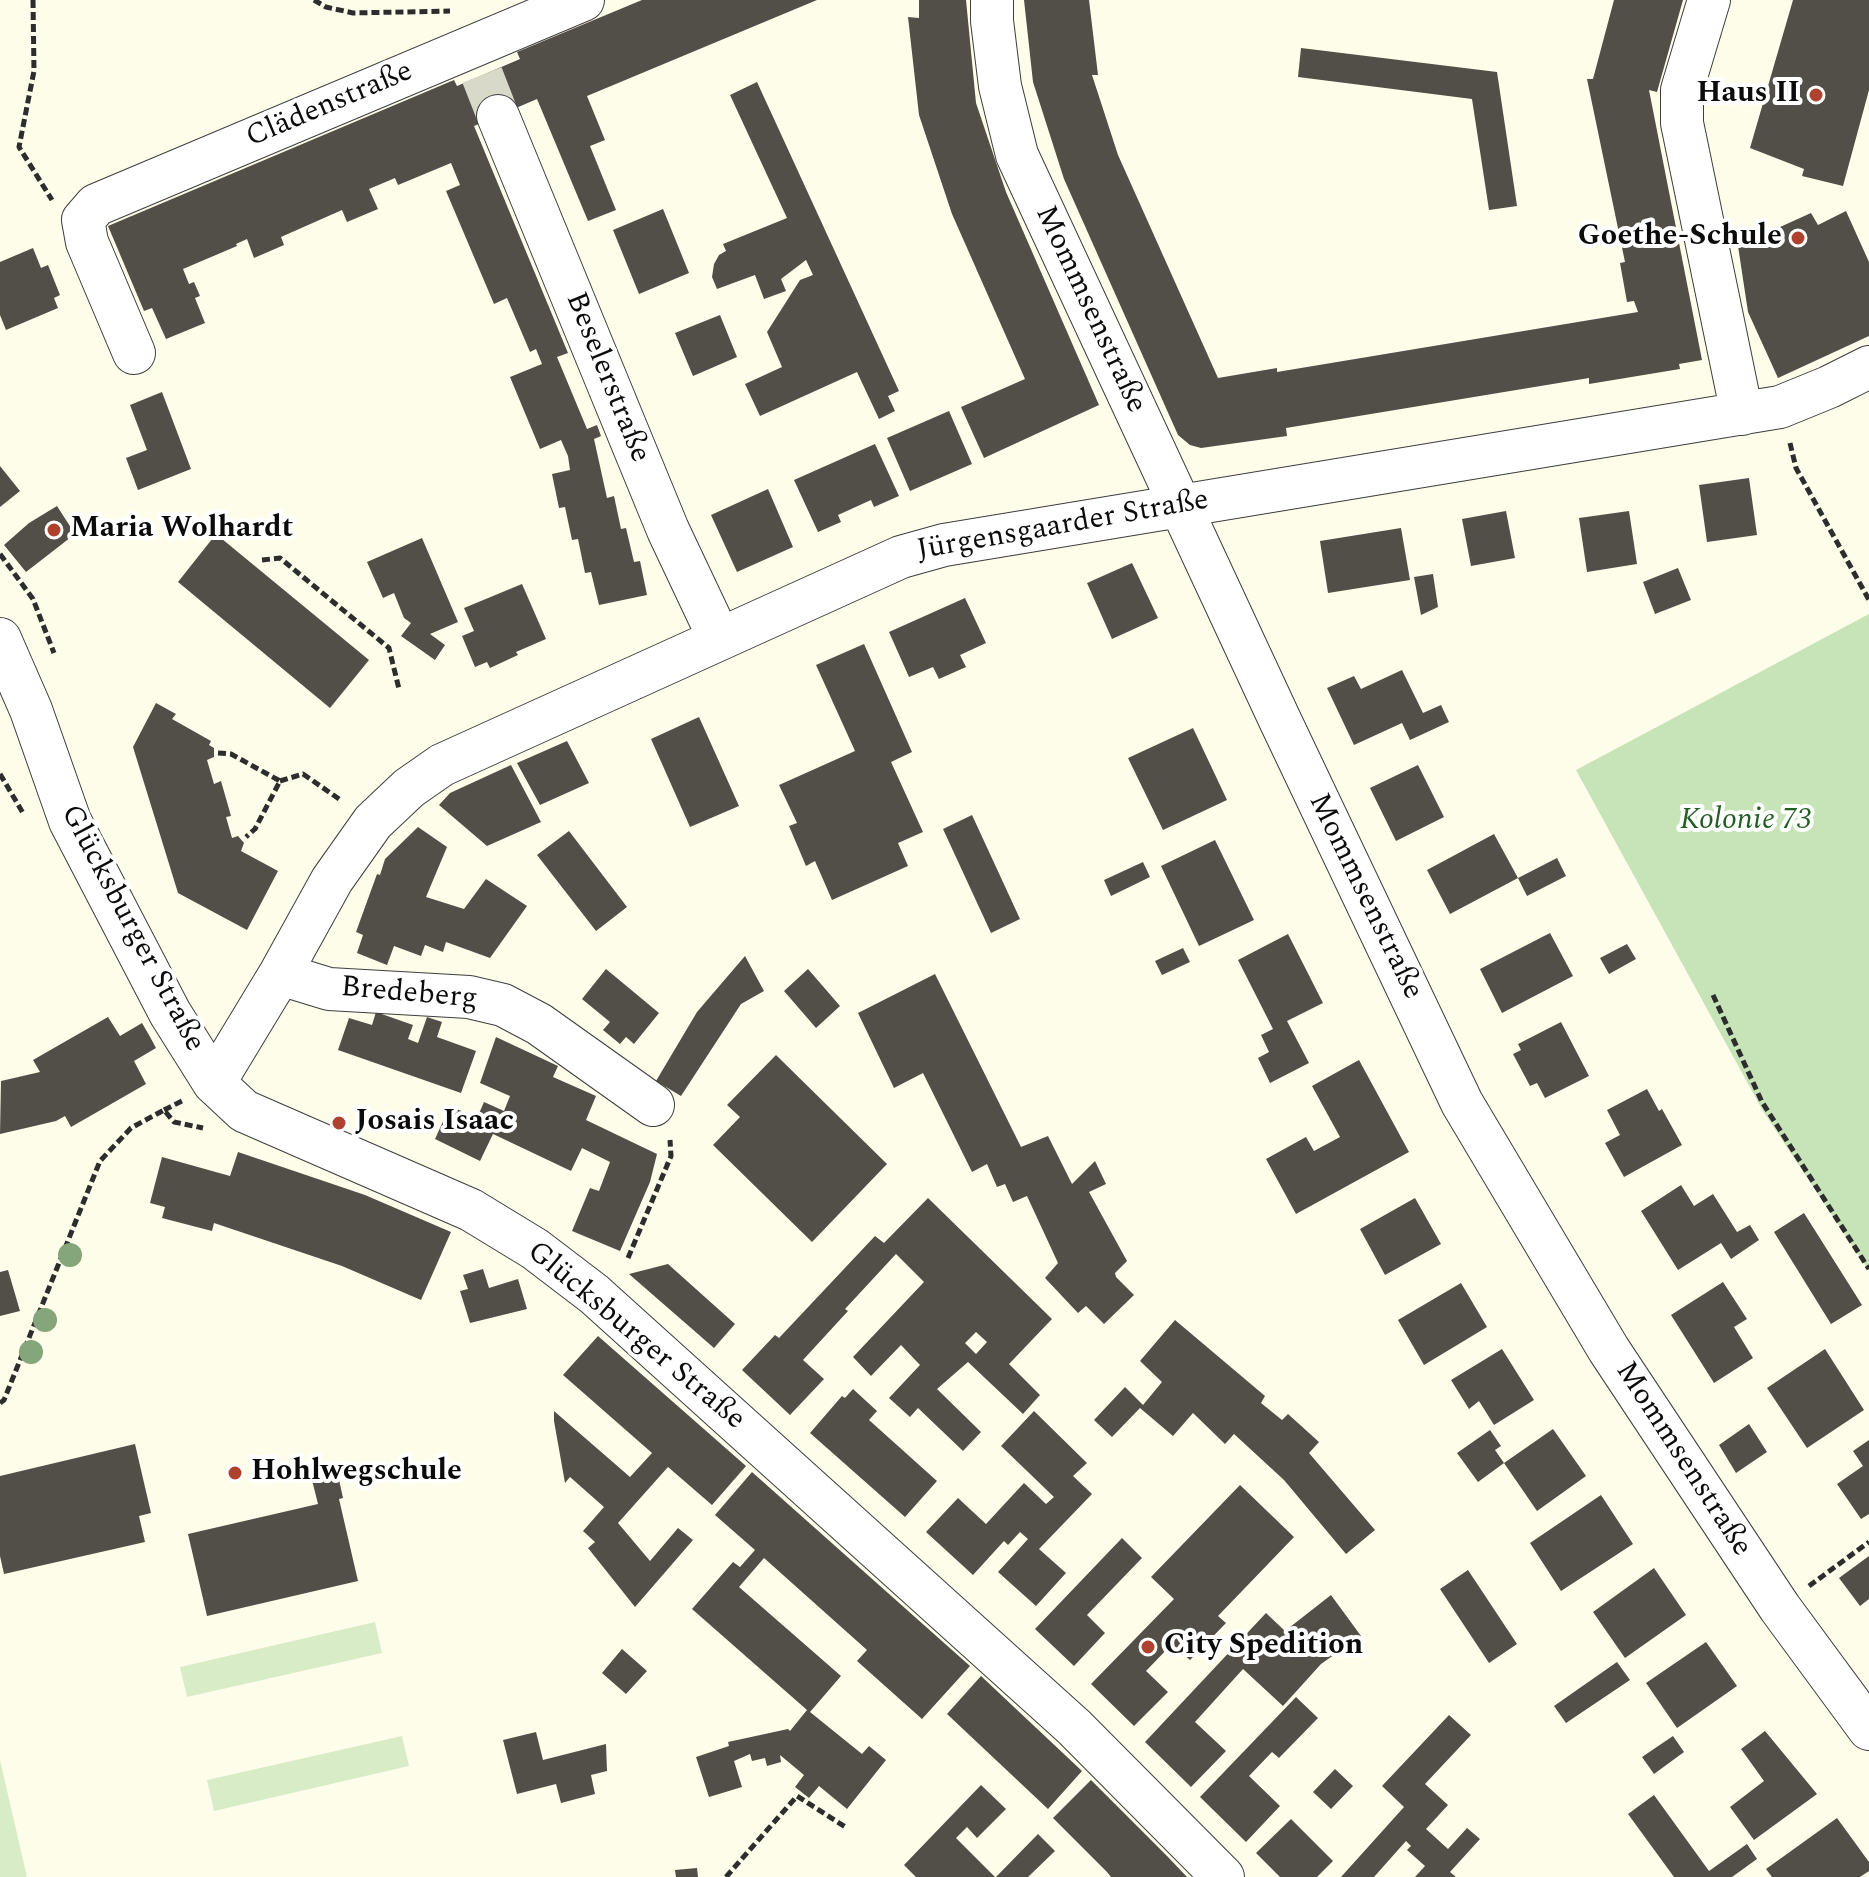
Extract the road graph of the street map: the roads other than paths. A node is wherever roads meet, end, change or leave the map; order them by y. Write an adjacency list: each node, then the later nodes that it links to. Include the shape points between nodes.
1 (583, 0): 5 (street, Clädenstraße, via 96,205 83,220 87,242)
2 (992, 0): 8 (street, Mommsenstraße, via 1000,86 1017,155)
3 (1709, 0): 7 (street, via 1682,90 1682,123)
4 (498, 116): 9 (street, Beselerstraße, via 668,530)
5 (134, 353)
6 (1869, 367): 7 (street, Jürgensgaarder Straße)
7 (1761, 411): 8 (street, Jürgensgaarder Straße)
8 (1180, 505): 9 (street, Jürgensgaarder Straße, via 901,557); 14 (street, Mommsenstraße, via 1462,1103 1609,1350 1780,1608)
9 (719, 638): 11 (street, Jürgensgaarder Straße, via 442,765 409,788 373,822 332,880)
10 (0, 639): 12 (street, Glücksburger Straße, via 70,821 170,1013)
11 (280, 974): 12 (street, Jürgensgaarder Straße); 13 (street, Bredeberg, via 329,989 469,997 503,1005 539,1024)
12 (214, 1083): 15 (street, Glücksburger Straße, via 244,1111 471,1210 594,1294 1074,1727)
13 (653, 1105)
14 (1869, 1729)
15 (1223, 1877)

